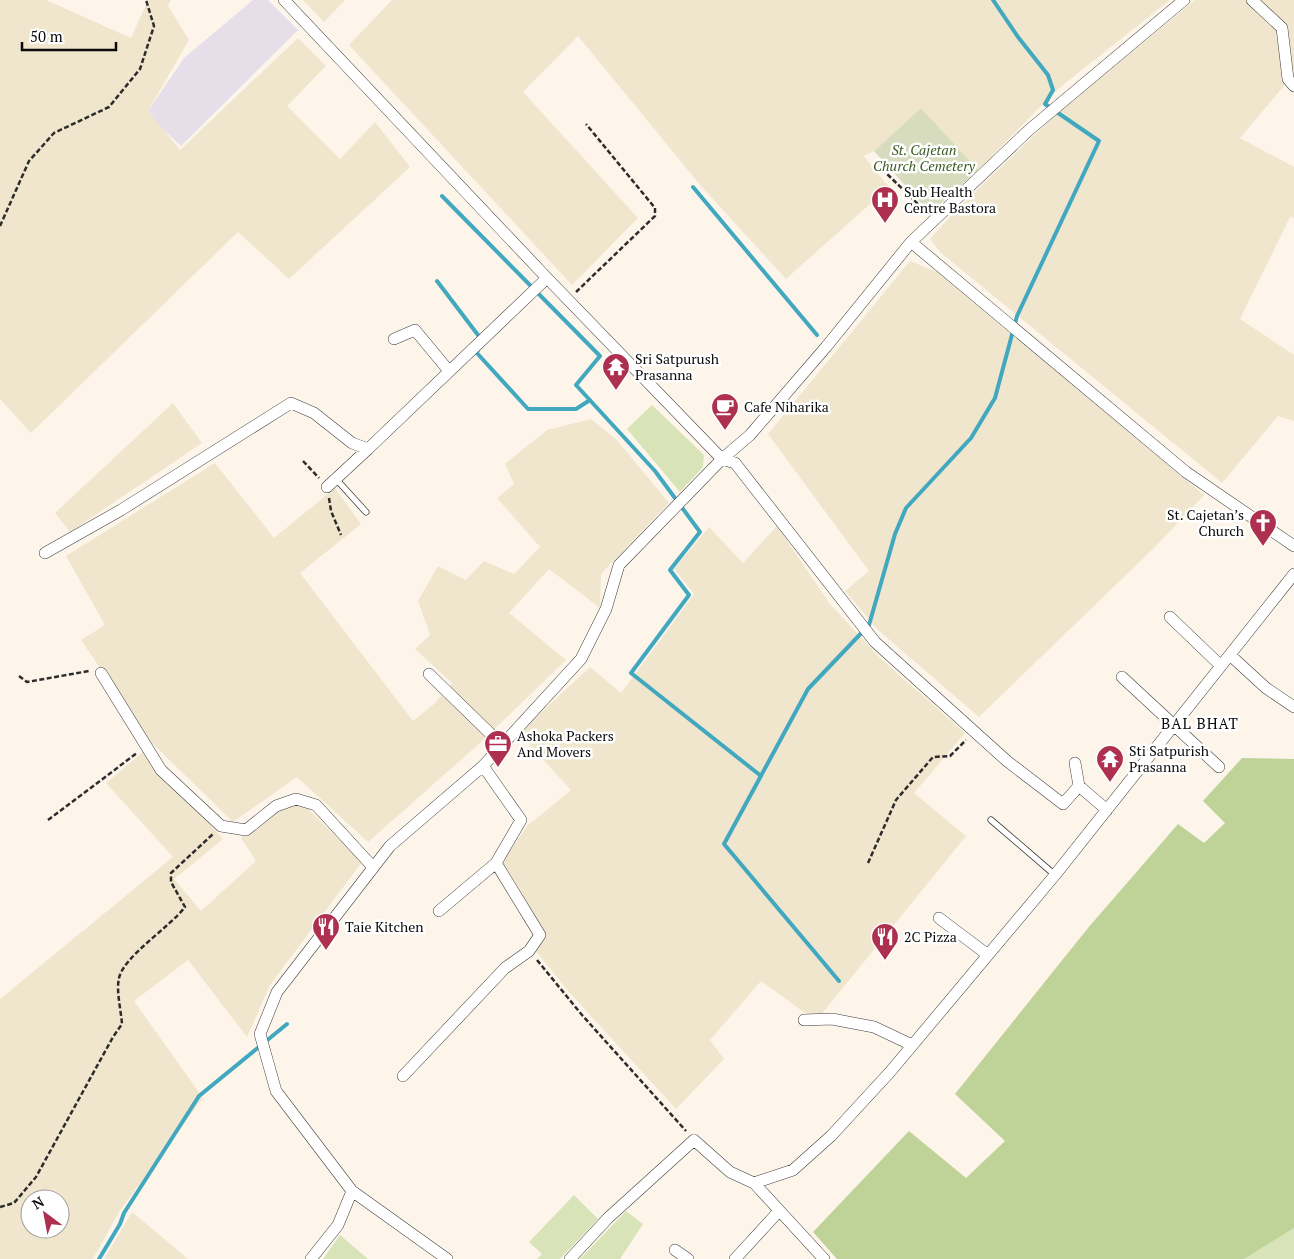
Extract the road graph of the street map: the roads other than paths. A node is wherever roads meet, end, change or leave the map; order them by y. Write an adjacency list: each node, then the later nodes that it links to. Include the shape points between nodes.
1 (284, 0): 6 (street)
2 (1184, 0): 5 (street, via 1053,110)
3 (1252, 0): 4 (street, via 1282,28 1288,79)
4 (1294, 86)
5 (911, 242): 10 (street, via 750,435); 14 (street, via 1186,472)
6 (547, 278): 8 (street); 10 (street)
7 (394, 339): 8 (street, via 415,330)
8 (449, 371): 9 (street)
9 (368, 449): 11 (street); 15 (street, via 352,443 314,413 291,403 121,510)
10 (722, 459): 25 (street, via 619,564 606,609 581,659); 29 (street, via 735,463 875,642 1007,761 1063,804)
11 (336, 479): 12 (street); 13 (lane)
12 (327, 487)
13 (366, 512)
14 (1294, 546)
15 (45, 553)
16 (1294, 574): 18 (street)
17 (1170, 617): 19 (street)
18 (1230, 655): 19 (street); 23 (street)
19 (1221, 666): 24 (street)
20 (100, 673): 33 (street, via 161,770 221,826 246,830 276,806 296,798 316,805)
21 (429, 674): 25 (street)
22 (1122, 677): 24 (street)
23 (1294, 708)
24 (1174, 726): 28 (street); 30 (street)
25 (502, 745): 27 (street)
26 (1076, 763): 29 (street)
27 (483, 766): 32 (street, via 522,820); 33 (street, via 390,846)
28 (1219, 767)
29 (1079, 786): 30 (street)
30 (1107, 810): 34 (street)
31 (991, 820): 34 (lane)
32 (496, 863): 35 (street); 40 (street, via 540,935 529,951 505,968)
33 (372, 866): 42 (street, via 278,992 260,1034 276,1091)
34 (1055, 875): 37 (street)
35 (439, 911)
36 (939, 918): 37 (street)
37 (988, 955): 39 (street)
38 (804, 1020): 39 (street, via 832,1019 874,1026)
39 (912, 1045): 41 (street, via 831,1136 793,1170)
40 (403, 1076)
41 (754, 1183): 43 (street); 47 (street, via 730,1172 694,1140 608,1218)
42 (352, 1191): 45 (street, via 338,1225); 46 (street)
43 (779, 1211): 49 (street); 50 (street)
44 (675, 1250): 48 (street)
45 (311, 1259)
46 (448, 1259)
47 (570, 1259)
48 (688, 1259)
49 (735, 1259)
50 (824, 1259)

